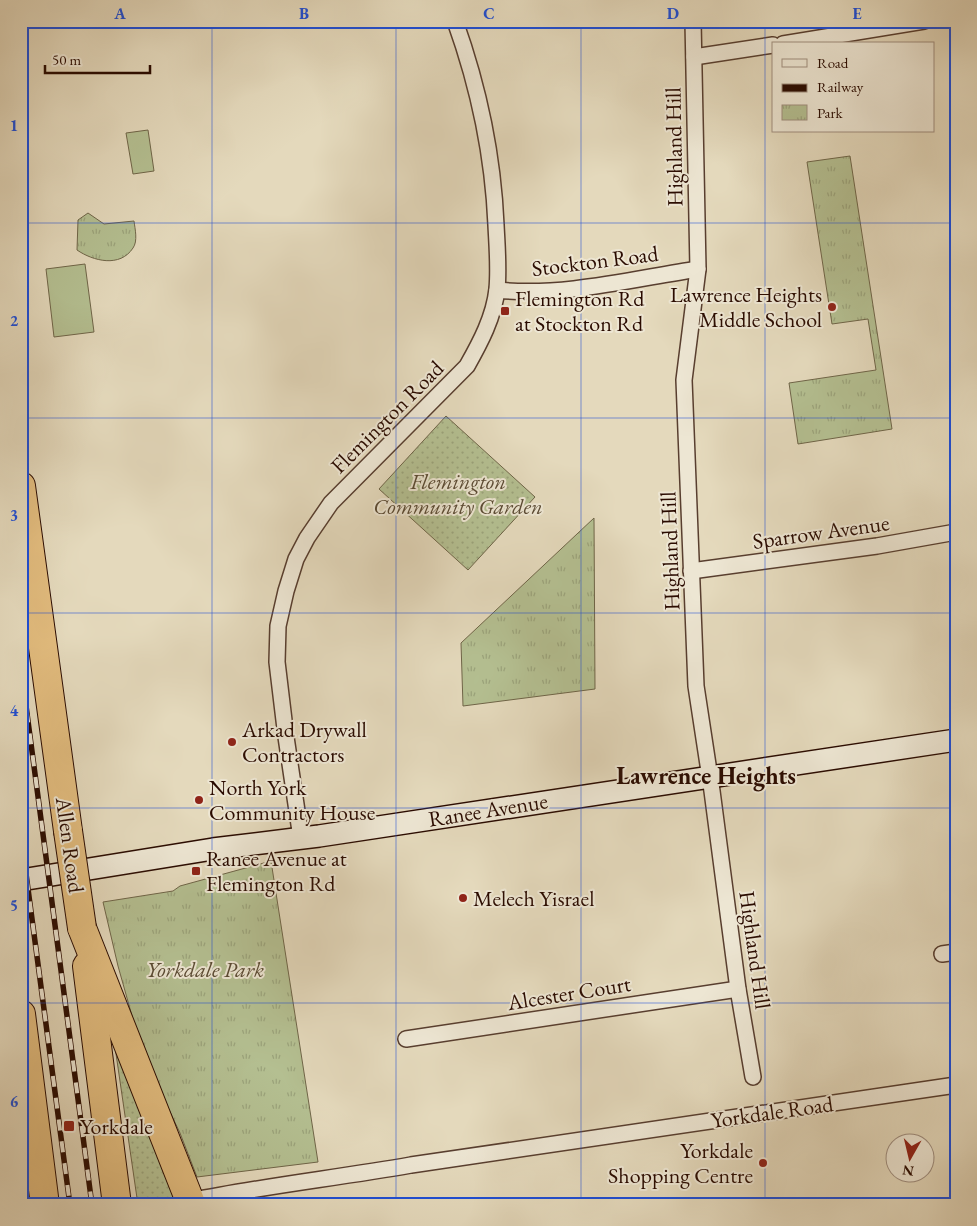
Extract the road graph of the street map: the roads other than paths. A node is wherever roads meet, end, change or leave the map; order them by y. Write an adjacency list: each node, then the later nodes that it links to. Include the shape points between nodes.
1 (455, 21): 8 (street, Flemington Road, via 474,78 490,157)
2 (693, 21): 6 (street, Highland Hill)
3 (924, 21): 4 (street)
4 (795, 42)
5 (772, 45): 6 (street)
6 (694, 58): 7 (street, Highland Hill)
7 (698, 269): 8 (street, Stockton Road, via 558,291); 11 (street, Highland Hill, via 684,380)
8 (497, 290): 14 (street, Flemington Road, via 482,340 467,366 331,503 296,559 278,626 277,662)
9 (21, 486): 16 (highway, Allen Road, bridge)
10 (956, 532): 11 (street, Sparrow Avenue)
11 (691, 572): 13 (street, Highland Hill, via 696,686)
12 (956, 740): 13 (street, Ranee Avenue)
13 (710, 777): 14 (street, Ranee Avenue); 17 (street, Highland Hill)
14 (302, 838): 15 (street, Ranee Avenue)
15 (21, 880)
16 (82, 928): 22 (highway); 24 (highway, Allen Road)
17 (738, 989): 19 (street, Alcester Court); 20 (street, Highland Hill)
18 (21, 1014): 23 (highway)
19 (406, 1039)
20 (753, 1076)
21 (956, 1085): 22 (street, Yorkdale Road, via 269,1186)
22 (190, 1204)
23 (44, 1205)
24 (117, 1205)

